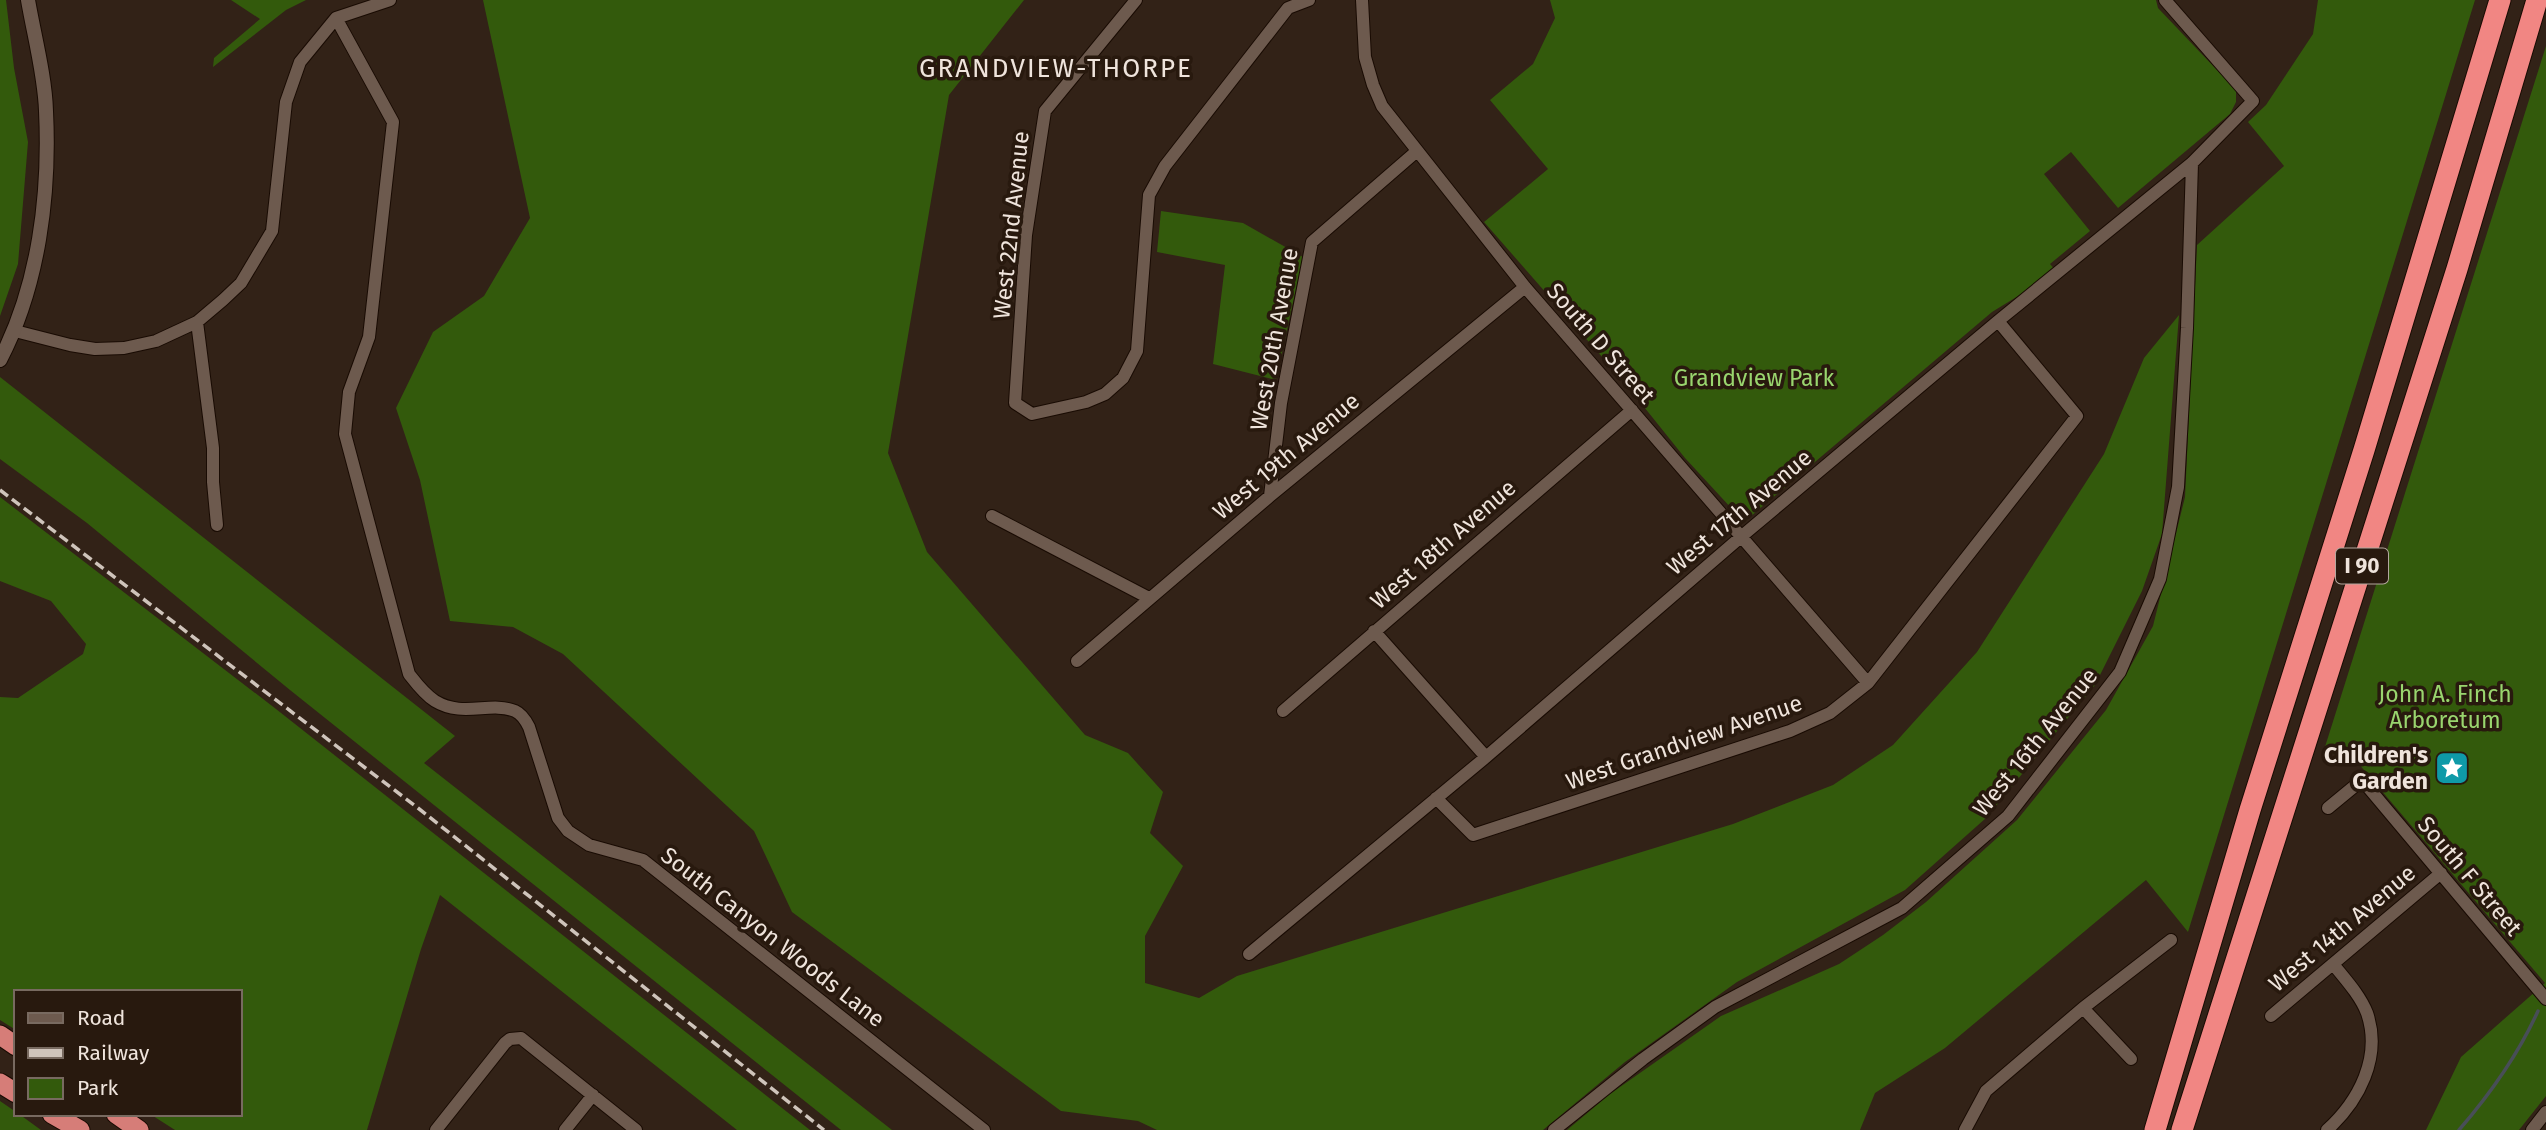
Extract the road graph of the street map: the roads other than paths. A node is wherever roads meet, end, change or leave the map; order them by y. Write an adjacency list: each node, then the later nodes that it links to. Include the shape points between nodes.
1 (28, 0): 16 (street, via 47,108 46,180 38,246)
2 (390, 0): 10 (street)
3 (1136, 0): 9 (street, West 22nd Avenue, via 1045,111 1026,235 1015,403 1032,414 1086,402 1105,394 1123,377 1138,351 1149,195 1165,166)
4 (1309, 0): 9 (street)
5 (1362, 0): 11 (street, South D Street, via 1365,57 1373,85 1382,106)
6 (2165, 0): 12 (street, West 17th Avenue, via 2253,101)
7 (2500, 0): 55 (highway, I 90)
8 (2537, 0): 56 (highway, I 90, via 2457,269)
9 (1285, 4)
10 (336, 18): 15 (street, via 300,62 286,102 272,231 241,283); 52 (street, South Canyon Woods Lane, via 393,122 369,337 349,391 345,434 409,674 435,701 449,707 501,709 523,717 558,818 568,831 589,845 643,860)
11 (1417, 151): 13 (street, South D Street); 19 (street, West 20th Avenue, via 1312,242 1281,403)
12 (2192, 163): 14 (street, West 17th Avenue); 53 (street, West 16th Avenue, via 2178,487 2160,579 2120,672 2008,816 1902,908 1715,1007)
13 (1525, 287): 18 (street, South D Street); 19 (street, West 19th Avenue)
14 (1998, 321): 22 (street, West 17th Avenue); 26 (street, West Grandview Avenue, via 2077,416)
15 (197, 322): 16 (street, via 156,341 124,348 95,349); 21 (street, via 213,448)
16 (15, 331): 17 (street)
17 (0, 360)
18 (1632, 410): 22 (street, South D Street); 24 (street, West 18th Avenue)
19 (1270, 496): 23 (street, West 19th Avenue)
20 (992, 516): 23 (street)
21 (217, 525)
22 (1742, 536): 26 (street, South D Street); 28 (street, West 17th Avenue)
23 (1149, 598): 25 (street, West 19th Avenue)
24 (1374, 632): 27 (street, West 18th Avenue); 28 (street)
25 (1077, 661)
26 (1868, 683): 29 (street, West Grandview Avenue, via 1830,713 1790,732 1473,835)
27 (1283, 711)
28 (1486, 757): 29 (street, West 17th Avenue)
29 (1436, 798): 33 (street, West 17th Avenue)
30 (2328, 808): 31 (street, South F Street, via 2362,780)
31 (2441, 873): 34 (street, West 14th Avenue); 35 (street, South F Street)
32 (2171, 940): 36 (street)
33 (1249, 954)
34 (2333, 964): 37 (street, West 14th Avenue); 57 (street, via 2367,1012 2372,1034 2371,1059 2359,1093)
35 (2546, 999)
36 (2083, 1008): 38 (street); 54 (street, via 1986,1091)
37 (2271, 1016)
38 (2131, 1059)
39 (593, 1095): 49 (street, via 527,1040 510,1039); 50 (street); 51 (street)
40 (2546, 1112): 58 (street)
41 (48, 1116): 45 (highway)
42 (56, 1116): 46 (highway)
43 (101, 1116): 47 (highway)
44 (119, 1116): 48 (highway)
45 (65, 1130)
46 (80, 1130)
47 (121, 1130)
48 (139, 1130)
49 (436, 1130)
50 (565, 1130)
51 (636, 1130)
52 (984, 1130)
53 (1554, 1130)
54 (1965, 1130)
55 (2155, 1130)
56 (2182, 1130)
57 (2327, 1130)
58 (2532, 1130)

